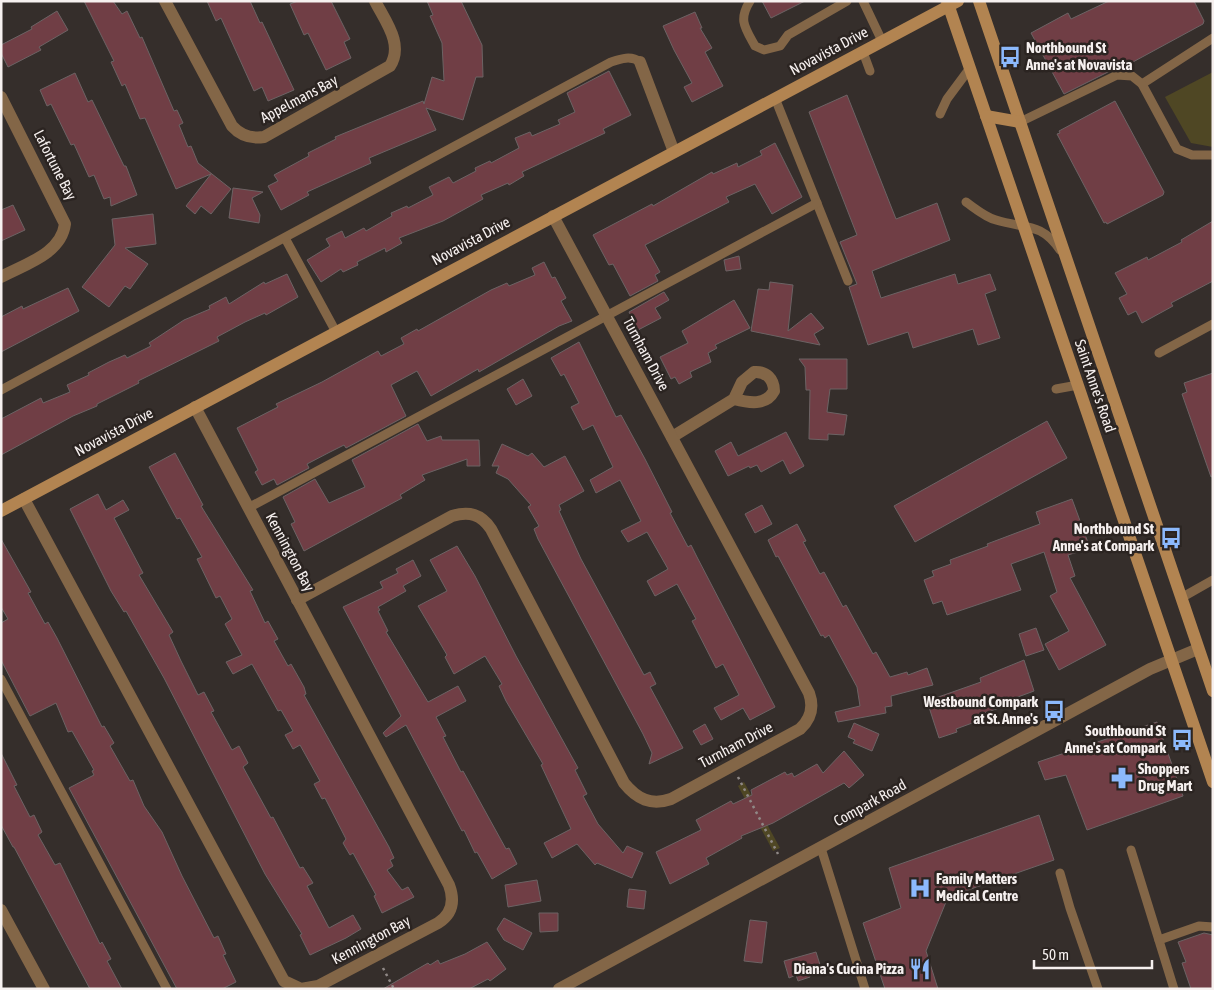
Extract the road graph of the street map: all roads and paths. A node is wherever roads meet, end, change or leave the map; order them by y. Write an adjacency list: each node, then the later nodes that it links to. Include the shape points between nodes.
1 (165, 1): 2 (street, Appelmans Bay, via 232,126 240,134 253,138 264,137 390,66 395,54 394,40)
2 (375, 1)
3 (750, 1): 4 (lane, via 742,19 755,46 764,50 780,46 788,35)
4 (847, 1)
5 (863, 1): 9 (lane)
6 (979, 1): 19 (main road, Saint Anne's Road)
7 (951, 3): 9 (main road, Novavista Drive); 12 (main road, Saint Anne's Road)
8 (1213, 38): 14 (lane)
9 (882, 41): 10 (main road, Novavista Drive)
10 (863, 52): 13 (lane); 16 (main road, Novavista Drive)
11 (640, 62): 20 (street); 26 (lane, via 625,58 611,62)
12 (970, 68): 17 (lane); 18 (main road, Saint Anne's Road)
13 (870, 71)
14 (1142, 84): 19 (lane, via 1132,76 1118,76); 21 (lane, via 1176,149 1192,155)
15 (1, 97): 28 (street, Lafortune Bay, via 65,224 62,238 52,249)
16 (775, 98): 20 (main road, Novavista Drive); 23 (lane)
17 (940, 114)
18 (986, 116): 19 (main road); 25 (main road, Saint Anne's Road)
19 (1020, 122): 27 (main road, Saint Anne's Road)
20 (674, 152): 24 (main road, Novavista Drive)
21 (1213, 155)
22 (966, 202): 25 (lane, via 994,220)
23 (817, 203): 29 (lane); 30 (lane)
24 (553, 216): 30 (street, Turnham Drive); 32 (main road, Novavista Drive)
25 (1023, 225): 27 (lane, via 1051,236); 34 (main road, Saint Anne's Road)
26 (286, 238): 32 (lane); 36 (lane)
27 (1066, 258): 44 (main road, Saint Anne's Road)
28 (1, 277)
29 (848, 281)
30 (607, 316): 39 (street, Turnham Drive); 41 (lane)
31 (1213, 324): 33 (lane)
32 (336, 332): 38 (main road, Novavista Drive)
33 (1159, 353)
34 (1078, 385): 35 (lane); 47 (main road, Saint Anne's Road)
35 (1056, 389)
36 (1, 390)
37 (734, 399): 39 (street)
38 (195, 407): 40 (main road, Novavista Drive); 41 (street, Kennington Bay)
39 (672, 437): 50 (street, Turnham Drive, via 811,700 810,716 800,728)
40 (24, 499): 42 (main road, Novavista Drive); 59 (street, Kennington Bay, via 280,976 291,986 310,988)
41 (248, 508): 45 (street, Kennington Bay)
42 (1, 511)
43 (1213, 580): 44 (lane)
44 (1181, 598): 46 (main road, Saint Anne's Road)
45 (297, 600): 50 (street, Turnham Drive, via 452,516 474,514 491,529 631,792 644,801 662,802); 59 (street, Kennington Bay, via 452,894 452,906 445,919)
46 (1198, 649): 47 (street, Compark Road); 49 (main road, Saint Anne's Road)
47 (1171, 659): 51 (main road, Saint Anne's Road); 52 (street, Compark Road)
48 (1, 679): 61 (lane)
49 (1213, 691)
50 (732, 765): 54 (path)
51 (1213, 782)
52 (821, 848): 63 (street, Compark Road); 64 (lane)
53 (1131, 850): 58 (lane)
54 (779, 856)
55 (1060, 873): 65 (lane)
56 (3, 918): 60 (street)
57 (1213, 927): 58 (lane, via 1199,926)
58 (1159, 940): 66 (lane)
59 (376, 956): 62 (path)
60 (44, 989)
61 (167, 989)
62 (394, 989)
63 (559, 989)
64 (865, 989)
65 (1098, 989)
66 (1174, 989)

